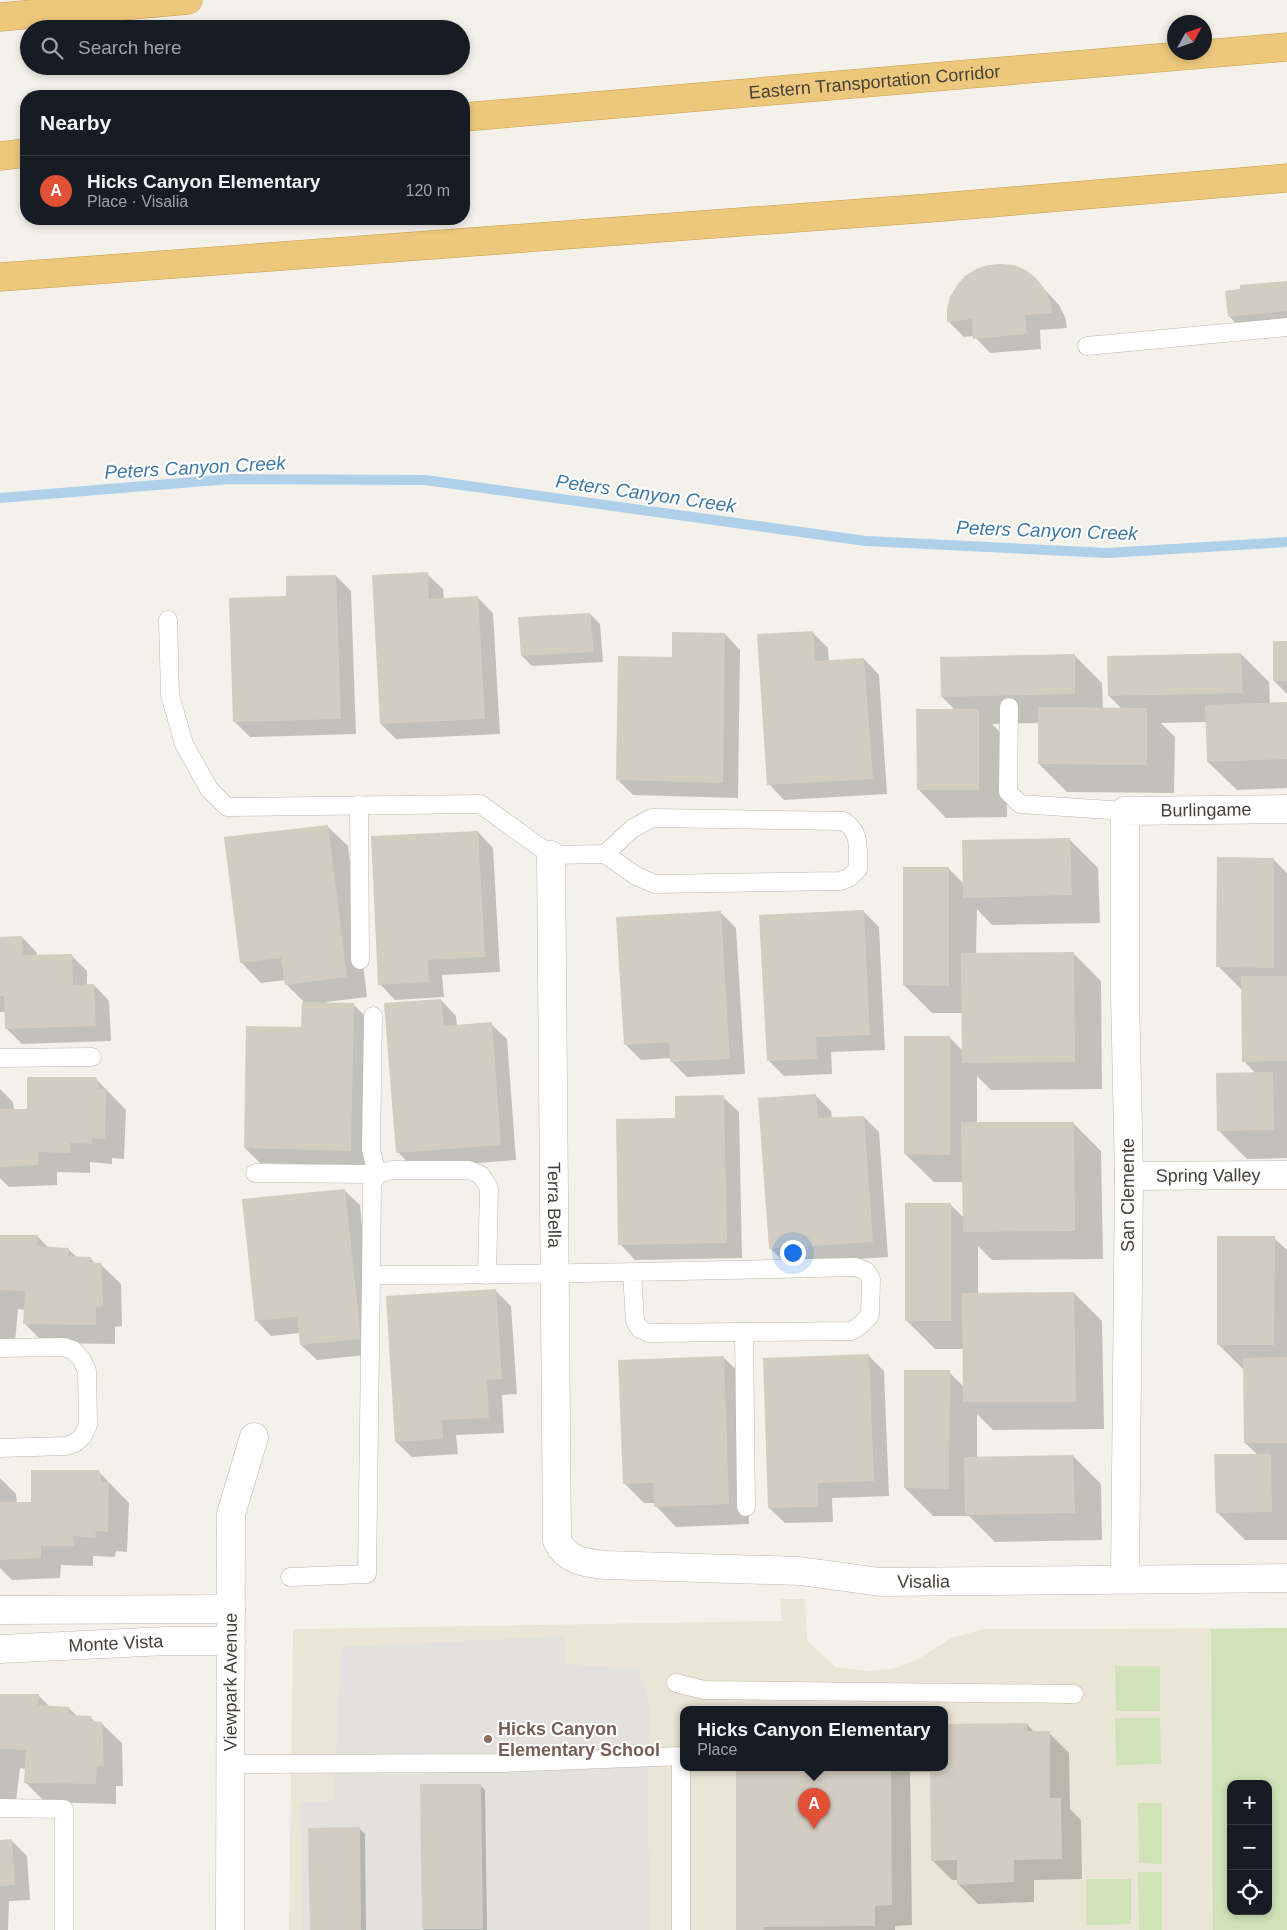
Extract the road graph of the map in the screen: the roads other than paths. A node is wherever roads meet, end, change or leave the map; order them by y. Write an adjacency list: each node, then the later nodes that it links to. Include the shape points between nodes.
1 (188, 0): 2 (highway)
2 (0, 17)
3 (1287, 47): 4 (highway, Eastern Transportation Corridor)
4 (470, 115)
5 (20, 154): 6 (highway)
6 (0, 156)
7 (1287, 178): 8 (highway, via 930,208)
8 (0, 277)
9 (1287, 327): 10 (lane)
10 (1087, 346)
11 (168, 620): 13 (lane, via 170,696 184,744 208,789 227,807)
12 (1009, 707): 15 (lane, via 1008,792 1020,804)
13 (359, 805): 17 (lane, via 480,804); 18 (lane)
14 (1287, 809): 15 (street, Burlingame)
15 (1126, 811): 25 (street, San Clemente, via 1125,995)
16 (604, 854): 16 (lane, via 633,828 652,818 844,821 857,834 858,869 840,881 655,884 636,876); 17 (lane)
17 (551, 855): 29 (street, Terra Bella)
18 (360, 960)
19 (373, 1016): 23 (lane, via 372,1149)
20 (92, 1057): 21 (lane)
21 (0, 1058)
22 (255, 1173): 23 (lane)
23 (377, 1174): 27 (lane, via 372,1185); 28 (lane, via 392,1170 468,1170 481,1175 489,1188)
24 (1287, 1175): 25 (street, Spring Valley)
25 (1129, 1176): 38 (street, San Clemente)
26 (632, 1273): 29 (lane); 30 (lane, via 635,1321 640,1329 649,1333); 30 (lane, via 856,1267 866,1271 870,1279 870,1315 852,1331)
27 (371, 1275): 28 (lane); 36 (lane, via 367,1574)
28 (487, 1275): 29 (lane)
29 (554, 1275): 35 (street, Terra Bella, via 557,1541)
30 (744, 1331): 34 (lane)
31 (0, 1348): 33 (lane, via 64,1347 74,1350 87,1371 88,1425 83,1436 66,1446)
32 (254, 1437): 39 (street, Viewpark Avenue, via 232,1514)
33 (0, 1448)
34 (746, 1507)
35 (566, 1553): 38 (street, Visalia, via 577,1561 594,1564 800,1571 880,1582)
36 (290, 1577)
37 (1287, 1578): 38 (street, Visalia)
38 (1125, 1579)
39 (231, 1609): 40 (street, Monte Vista); 41 (street, Viewpark Avenue)
40 (0, 1610)
41 (231, 1641): 42 (street, Monte Vista); 46 (street, Viewpark Avenue)
42 (0, 1648)
43 (676, 1683): 44 (lane, via 704,1690)
44 (1074, 1694)
45 (680, 1756): 46 (lane, via 504,1763)
46 (231, 1764): 50 (street, Viewpark Avenue)
47 (681, 1771): 51 (lane)
48 (0, 1808): 49 (lane, via 64,1809)
49 (64, 1930)
50 (230, 1930)
51 (680, 1930)

